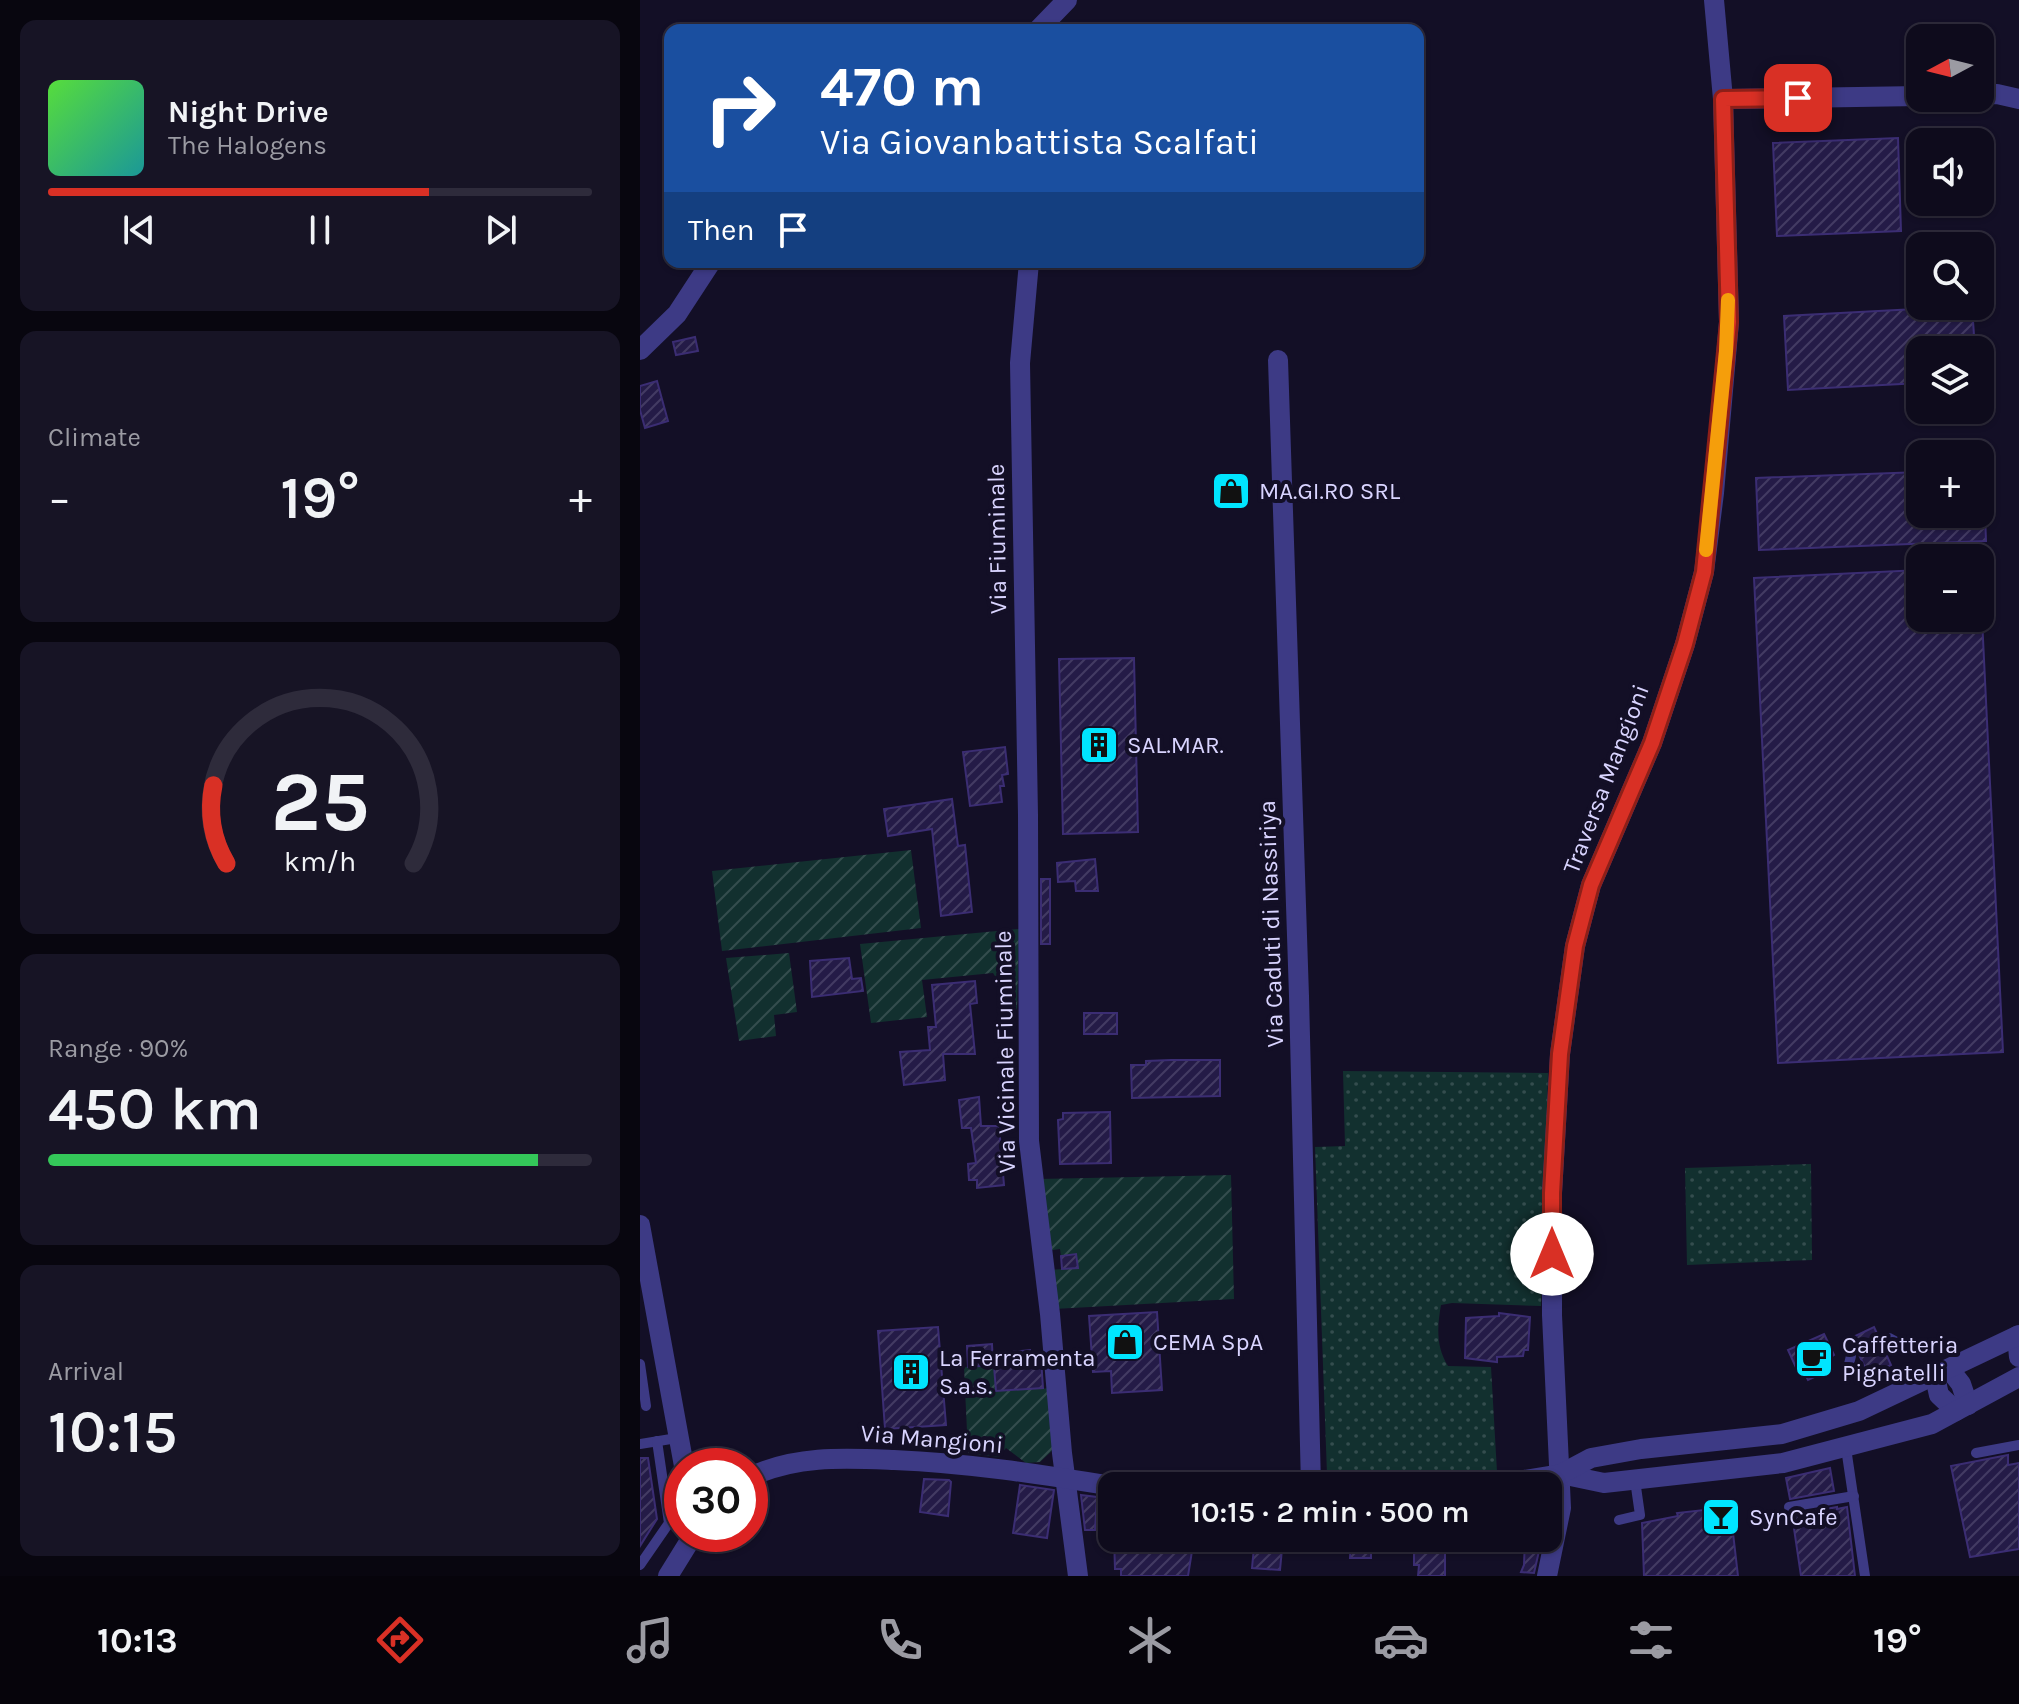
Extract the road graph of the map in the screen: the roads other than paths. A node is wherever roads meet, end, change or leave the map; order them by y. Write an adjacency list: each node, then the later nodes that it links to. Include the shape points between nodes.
1 (1067, 0): 3 (street)
2 (1714, 0): 6 (street, Traversa Mangioni)
3 (1047, 24)
4 (1906, 96): 6 (street)
5 (1994, 96): 7 (street)
6 (1723, 99): 40 (street, Traversa Mangioni, via 1729,322 1704,572 1652,743 1591,885 1575,946 1564,1025 1552,1193)
7 (2019, 99)
8 (707, 268): 10 (street, via 677,314)
9 (1028, 268): 12 (street, Via Fiuminale, via 1020,363)
10 (640, 350)
11 (1278, 360): 39 (street, Via Caduti di Nassiriya)
12 (1028, 815): 43 (street, Via Vicinale Fiuminale, via 1029,1141)
13 (640, 1225): 25 (street)
14 (2018, 1336): 18 (street); 20 (street)
15 (1889, 1338): 16 (lane)
16 (1904, 1346)
17 (1851, 1356): 21 (lane)
18 (2019, 1357)
19 (640, 1364): 23 (lane)
20 (1942, 1373): 24 (street); 26 (street, via 1961,1384)
21 (1846, 1376)
22 (2019, 1377): 26 (street)
23 (643, 1406): 25 (lane)
24 (1871, 1406): 27 (street); 31 (street, via 1882,1420)
25 (672, 1408): 29 (street)
26 (1962, 1408): 31 (street, via 1932,1424)
27 (1851, 1413): 28 (street, via 1782,1434); 31 (street, via 1850,1431)
28 (1734, 1439): 35 (street); 37 (street, via 1746,1453)
29 (667, 1440): 30 (lane); 33 (lane); 34 (street)
30 (640, 1444)
31 (1862, 1444): 37 (street); 46 (lane)
32 (2019, 1445): 36 (lane)
33 (667, 1448)
34 (672, 1448)
35 (1637, 1450): 41 (street, via 1591,1458); 44 (street, via 1646,1464)
36 (1976, 1453)
37 (1737, 1469): 44 (street)
38 (768, 1470): 43 (street, Via Mangioni, via 831,1457 954,1457)
39 (1311, 1472)
40 (1561, 1472)
41 (1562, 1473)
42 (1562, 1474): 44 (street, via 1604,1483)
43 (1067, 1478): 45 (street, Via Mangioni); 54 (street)
44 (1640, 1479): 48 (lane, via 1640,1515)
45 (1098, 1484)
46 (1854, 1496): 47 (lane); 56 (lane)
47 (1789, 1507)
48 (1619, 1520)
49 (664, 1530): 52 (lane)
50 (683, 1552): 53 (street)
51 (1552, 1552): 55 (street, Traversa Mangioni)
52 (640, 1565)
53 (668, 1576)
54 (1078, 1576)
55 (1547, 1576)
56 (1865, 1576)

